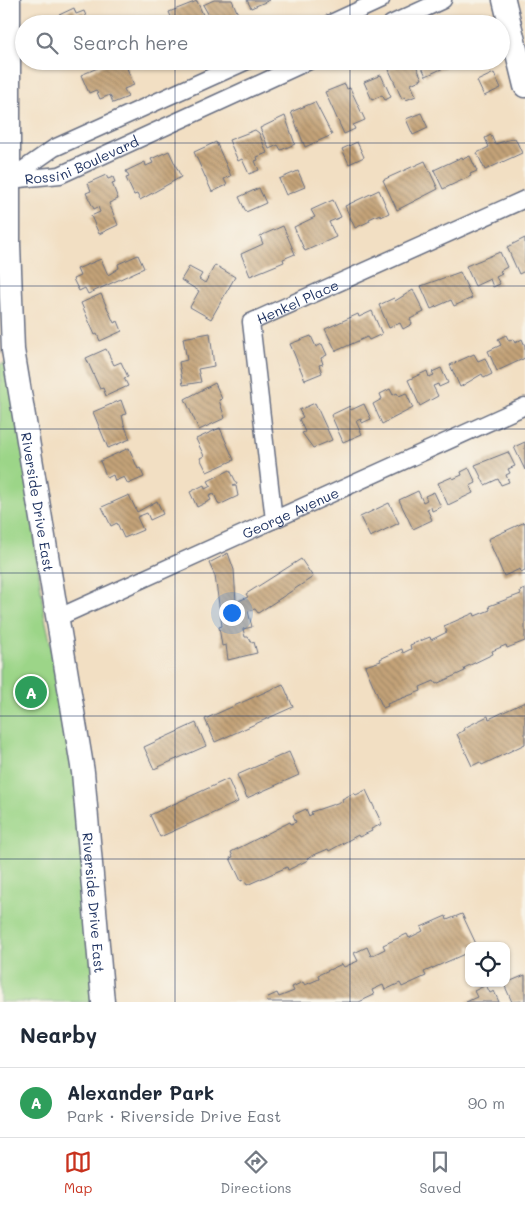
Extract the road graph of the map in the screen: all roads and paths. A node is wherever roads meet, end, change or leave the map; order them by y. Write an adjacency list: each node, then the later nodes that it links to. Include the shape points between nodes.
1 (9, 0): 14 (main road, Riverside Drive East)
2 (381, 0): 5 (street)
3 (443, 0): 6 (street)
4 (504, 0): 7 (main road)
5 (348, 15)
6 (410, 15)
7 (508, 15)
8 (510, 25): 12 (main road)
9 (228, 70): 11 (street, Rossini Boulevard)
10 (290, 70): 13 (street, Rossini Boulevard)
11 (194, 86): 13 (street); 14 (street, Rossini Boulevard, via 54,148)
12 (525, 86)
13 (204, 110): 14 (street, Rossini Boulevard, via 60,175)
14 (9, 180): 18 (main road, Riverside Drive East, via 13,350)
15 (525, 199): 17 (street, Henkel Place, via 252,322)
16 (525, 406): 17 (street, George Avenue)
17 (274, 520): 18 (street, George Avenue)
18 (57, 618): 19 (main road, Riverside Drive East, via 83,772)
19 (103, 1002)

